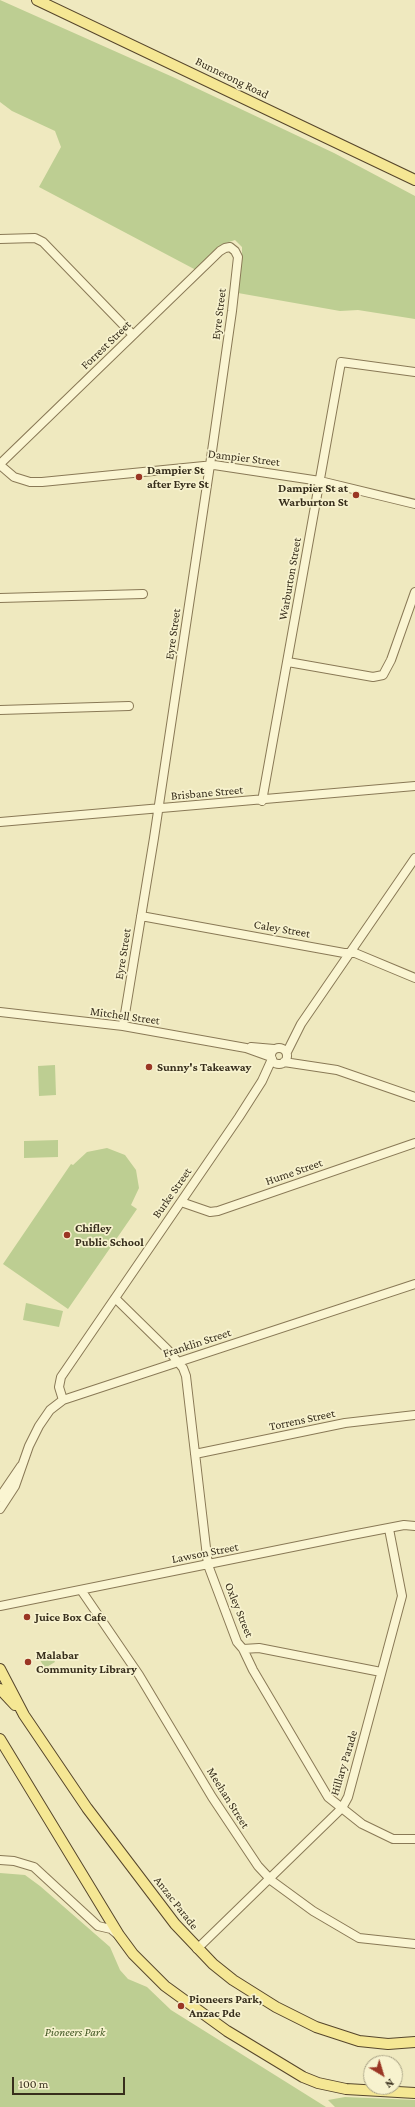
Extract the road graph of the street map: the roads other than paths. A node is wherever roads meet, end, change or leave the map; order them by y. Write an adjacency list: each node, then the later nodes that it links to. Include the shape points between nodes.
1 (37, 0): 2 (main road, Bunnerong Road)
2 (415, 180)
3 (0, 239): 5 (street, via 35,238 43,242)
4 (230, 247): 5 (street, Forrest Street, via 220,251); 8 (street, Eyre Street, via 238,257)
5 (133, 335): 7 (street, Forrest Street)
6 (415, 372): 9 (street, Warburton Street, via 341,362)
7 (0, 465): 8 (street, Dampier Street, via 14,477 30,482)
8 (210, 465): 9 (street, Dampier Street); 19 (street, Eyre Street)
9 (320, 480): 10 (street, Dampier Street); 14 (street, Warburton Street)
10 (415, 504)
11 (415, 592): 14 (street, via 388,665 382,674 373,677)
12 (143, 594): 13 (street)
13 (0, 598)
14 (288, 662): 18 (street, Warburton Street)
15 (129, 706): 16 (street)
16 (0, 710)
17 (415, 786): 18 (street, Brisbane Street)
18 (262, 801): 19 (street, Brisbane Street)
19 (159, 810): 20 (street, Brisbane Street); 22 (street, Eyre Street)
20 (0, 822)
21 (415, 858): 23 (street, Burke Street)
22 (141, 916): 23 (street, Caley Street); 26 (street, Eyre Street)
23 (350, 953): 24 (street, Caley Street); 27 (street, Burke Street)
24 (415, 978)
25 (0, 1012): 26 (street, Mitchell Street)
26 (123, 1026): 27 (street, Mitchell Street, via 246,1048 252,1046)
27 (279, 1055): 28 (street, Mitchell Street, via 323,1066); 30 (street, Burke Street)
28 (415, 1097)
29 (415, 1143): 30 (street, Hume Street, via 218,1211 210,1212)
30 (181, 1202): 32 (street, Burke Street)
31 (415, 1284): 33 (street, Franklin Street)
32 (115, 1298): 33 (street, Oxley Street); 34 (street, Burke Street, via 61,1377 59,1387)
33 (178, 1362): 34 (street, Franklin Street); 36 (street, Oxley Street, via 186,1376)
34 (63, 1400): 37 (street, Franklin Street, via 50,1410 39,1426)
35 (415, 1415): 36 (street, Torrens Street, via 345,1423)
36 (195, 1454): 42 (street, Oxley Street)
37 (21, 1466): 38 (street, Franklin Street); 39 (street, Franklin Street, via 16,1486)
38 (0, 1497)
39 (0, 1509)
40 (415, 1526): 41 (street, Lawson Street, via 404,1525)
41 (389, 1529): 42 (street, Lawson Street); 47 (street, Hillary Parade, via 402,1596)
42 (208, 1565): 43 (street, Lawson Street); 45 (street, Oxley Street, via 237,1642)
43 (81, 1590): 44 (street, Lawson Street); 54 (street, Meehan Street, via 140,1676 216,1804)
44 (0, 1606)
45 (243, 1648): 47 (street, via 259,1648); 51 (street, Oxley Street, via 308,1765 328,1797)
46 (0, 1669): 49 (main road, Anzac Parade)
47 (381, 1672): 51 (street, Hillary Parade, via 348,1797)
48 (0, 1689): 49 (main road)
49 (24, 1715): 57 (main road, Anzac Parade, via 87,1808)
50 (0, 1739): 55 (main road)
51 (342, 1808): 52 (street, Oxley Street, via 362,1824 393,1839); 54 (street, Hillary Parade)
52 (415, 1839)
53 (0, 1860): 55 (street, via 34,1867 98,1926)
54 (269, 1879): 56 (street, Meehan Street, via 313,1911 359,1938); 57 (street, Hillary Parade)
55 (119, 1935): 59 (main road, via 147,1969 190,2006 256,2050 303,2077 346,2089)
56 (415, 1944)
57 (197, 1949): 58 (main road, Anzac Parade, via 233,1980 276,2007 316,2027 359,2041 388,2044)
58 (415, 2042)
59 (415, 2093)

